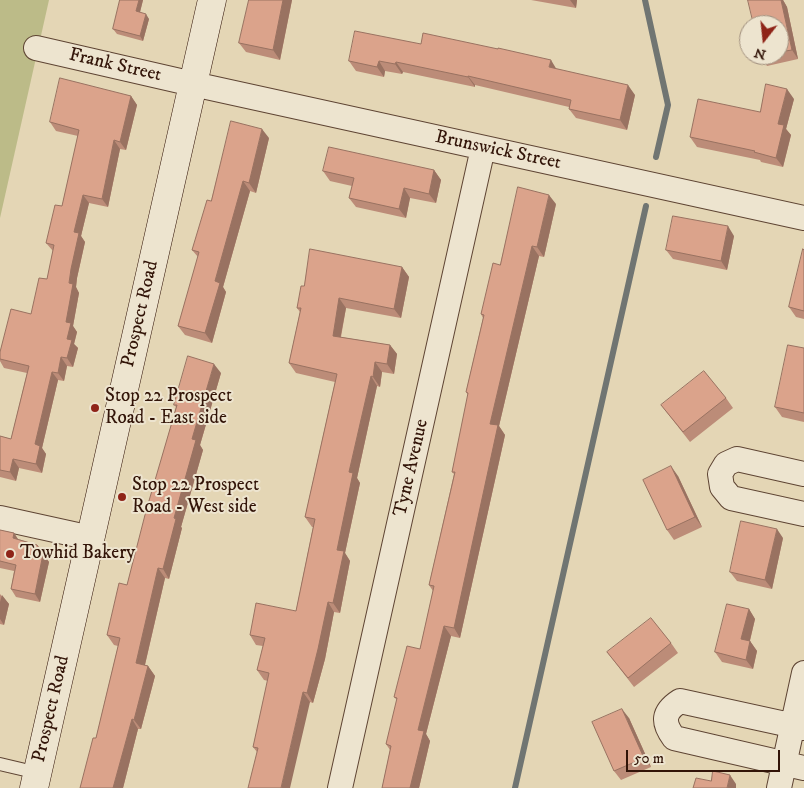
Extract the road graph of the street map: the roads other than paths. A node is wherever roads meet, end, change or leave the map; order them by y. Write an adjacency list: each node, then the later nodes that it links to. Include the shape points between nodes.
1 (212, 0): 3 (main road, Prospect Road)
2 (36, 48): 3 (street, Frank Street)
3 (193, 84): 4 (street, Brunswick Street); 9 (main road, Prospect Road)
4 (483, 148): 5 (street, Brunswick Street); 15 (street, Tyne Avenue)
5 (804, 218)
6 (804, 474): 7 (street, via 737,458 726,464 720,474 722,487 731,498)
7 (804, 514)
8 (0, 518): 9 (street)
9 (91, 538): 14 (main road, Prospect Road)
10 (804, 673): 11 (street)
11 (798, 727): 13 (street); 13 (street, via 680,701 666,716 666,727 674,738)
12 (0, 764): 14 (lane, Prospect Road)
13 (794, 765): 16 (street)
14 (36, 781)
15 (340, 788)
16 (778, 788)

